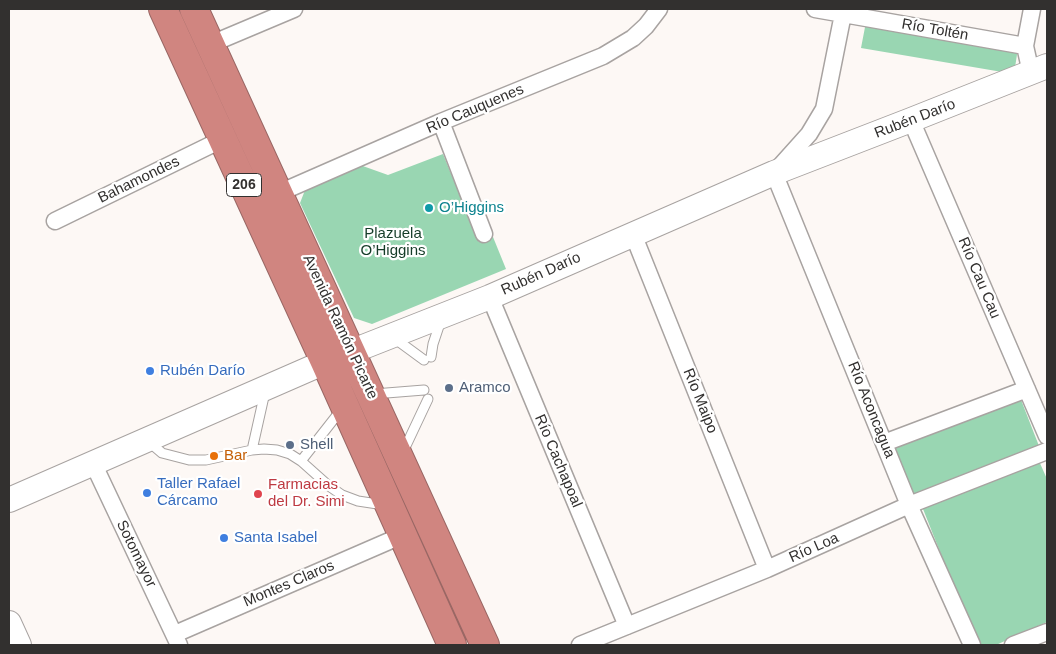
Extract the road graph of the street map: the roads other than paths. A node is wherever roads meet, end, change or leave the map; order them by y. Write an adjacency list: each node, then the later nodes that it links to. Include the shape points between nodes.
1 (163, 9): 13 (highway, Avenida Ramón Picarte / 206)
2 (194, 9): 8 (highway, Avenida Ramón Picarte / 206)
3 (294, 9): 8 (street)
4 (659, 9): 12 (street, Río Cauquenes, via 646,26 619,48)
5 (815, 9): 7 (street, Río Toltén)
6 (1032, 9): 9 (street)
7 (843, 11): 9 (street, Río Toltén); 14 (street, via 824,109 809,134)
8 (211, 44): 15 (highway, Avenida Ramón Picarte / 206)
9 (1025, 46): 10 (street)
10 (1039, 69): 11 (street, Rubén Darío)
11 (911, 120): 14 (street, Rubén Darío); 25 (street, Río Cau Cau)
12 (440, 122): 15 (street, Río Cauquenes); 17 (street)
13 (223, 139): 16 (street, Bahamondes); 23 (highway, Avenida Ramón Picarte / 206)
14 (774, 173): 18 (street, Rubén Darío); 30 (street, Río Aconcagua)
15 (279, 193): 22 (highway, Avenida Ramón Picarte / 206)
16 (55, 221)
17 (484, 234)
18 (633, 234): 19 (street, Rubén Darío); 40 (street, Río Maipo)
19 (490, 297): 20 (street, Rubén Darío); 42 (street, Río Cachapoal)
20 (444, 315): 21 (street, Rubén Darío); 21 (lane, via 427,359)
21 (390, 336): 22 (street, Rubén Darío)
22 (352, 351): 23 (street, Rubén Darío); 26 (highway, Avenida Ramón Picarte / 206)
23 (325, 362): 24 (street, Rubén Darío); 27 (highway, Avenida Ramón Picarte / 206)
24 (266, 388): 29 (street, Rubén Darío); 31 (lane)
25 (1027, 389): 28 (street, Río Cau Cau); 30 (street)
26 (371, 394): 33 (highway, Avenida Ramón Picarte / 206); 33 (lane, via 426,394)
27 (345, 406): 34 (lane); 38 (highway, Avenida Ramón Picarte / 206)
28 (1047, 436)
29 (146, 440): 31 (lane, via 162,453 189,460 223,458); 35 (street, Rubén Darío)
30 (884, 443): 37 (street, Río Aconcagua)
31 (252, 450): 34 (lane, via 277,450)
32 (1047, 451): 37 (street, Río Loa)
33 (400, 459): 47 (highway, Avenida Ramón Picarte / 206)
34 (301, 461): 38 (lane, via 342,495 365,503)
35 (92, 463): 36 (street, Rubén Darío); 44 (street, Sotomayor)
36 (9, 500)
37 (909, 505): 40 (street, Río Loa); 49 (street, Río Aconcagua)
38 (390, 506): 39 (highway, Avenida Ramón Picarte / 206)
39 (403, 535): 44 (street, Montes Claros); 46 (highway, Avenida Ramón Picarte / 206)
40 (768, 569): 42 (street, Río Loa)
41 (9, 623): 45 (street)
42 (626, 626): 48 (street, Río Loa)
43 (1047, 632): 50 (street)
44 (177, 640)
45 (18, 645)
46 (452, 645)
47 (485, 645)
48 (580, 645)
49 (972, 645)
50 (1013, 645)

